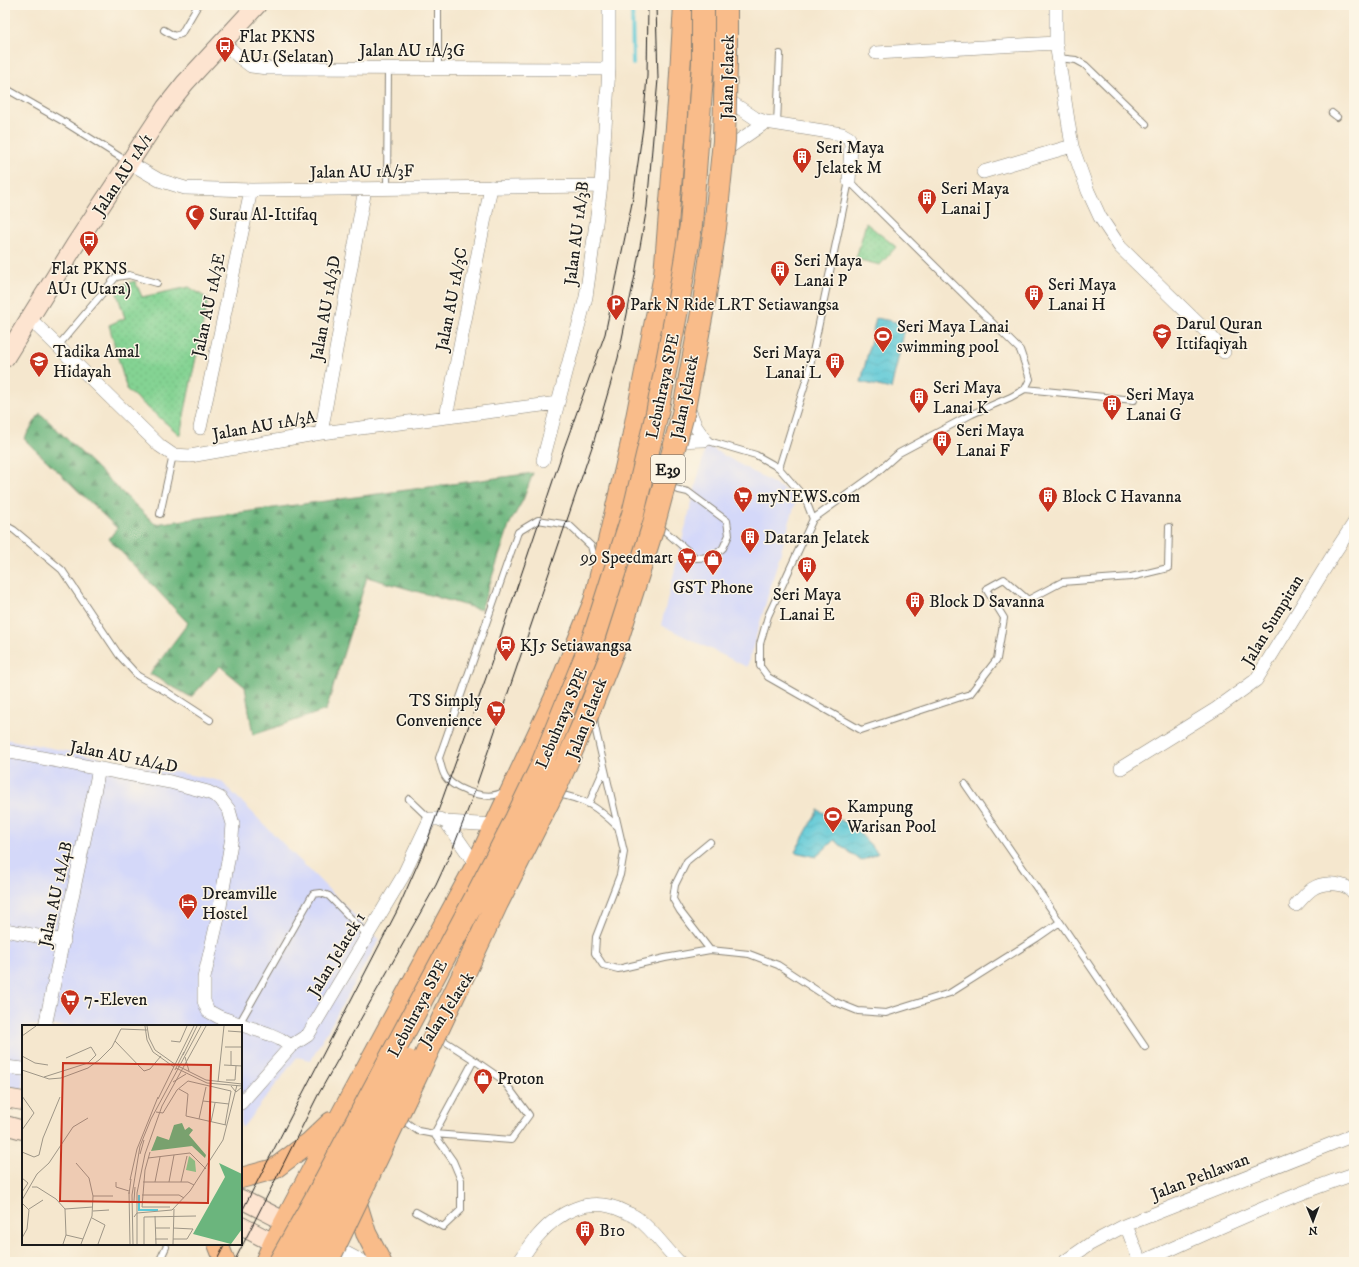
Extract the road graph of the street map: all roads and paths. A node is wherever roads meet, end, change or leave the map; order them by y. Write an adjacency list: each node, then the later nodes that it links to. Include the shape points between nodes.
1 (198, 5): 9 (lane, via 181,34 174,36)
2 (257, 5): 10 (street, Jalan AU 1A/1)
3 (438, 5): 17 (lane)
4 (609, 5): 16 (street, Jalan AU 1A/3B)
5 (684, 5): 56 (main road, via 664,275 631,443)
6 (703, 5): 109 (highway, Lebuhraya SPE / E39, bridge, via 703,63 691,226 679,299 657,413 632,514 594,636 540,769 476,897 328,1177)
7 (727, 5): 19 (main road, Jalan Jelatek); 113 (highway, Lebuhraya SPE / E39, bridge, via 724,141 704,302 681,422 654,527 616,643 558,782 497,903 418,1074)
8 (1056, 5): 11 (street)
9 (164, 30)
10 (223, 42): 15 (street, Jalan AU 1A/3G, via 252,66); 24 (street, Jalan AU 1A/1, via 166,107)
11 (1056, 44): 12 (street); 14 (street)
12 (876, 53)
13 (780, 54): 20 (lane)
14 (1058, 58): 21 (lane, via 1076,60 1084,65); 22 (street)
15 (388, 68): 17 (street, Jalan AU 1A/3G); 29 (lane)
16 (609, 68): 17 (street, Jalan AU 1A/3G); 27 (street, Jalan AU 1A/3B)
17 (438, 69)
18 (5, 88): 24 (lane)
19 (728, 100): 20 (street, via 755,118); 23 (main road, Jalan Jelatek)
20 (771, 123): 23 (street); 26 (street, via 842,134 849,138)
21 (1146, 124)
22 (1072, 146): 25 (street); 35 (street, via 1091,198 1120,247 1208,332)
23 (724, 152): 38 (main road, Jalan Jelatek, via 716,223)
24 (130, 163): 31 (street, Jalan AU 1A/3F, via 159,180 186,188); 33 (street, Jalan AU 1A/1)
25 (983, 172)
26 (849, 181): 37 (lane, via 1020,350 1030,379); 48 (lane, via 809,371)
27 (600, 186): 28 (street, Jalan AU 1A/3F); 40 (street, Jalan AU 1A/3B, via 586,297)
28 (491, 187): 29 (street, Jalan AU 1A/3F); 41 (street, Jalan AU 1A/3C)
29 (387, 188): 30 (street, Jalan AU 1A/3F)
30 (365, 189): 31 (street, Jalan AU 1A/3F); 43 (street, Jalan AU 1A/3D)
31 (251, 190): 42 (street, Jalan AU 1A/3E)
32 (157, 283): 34 (lane, via 128,275 116,277)
33 (29, 318): 34 (street); 36 (street, Jalan AU 1A/1)
34 (58, 346): 46 (street)
35 (1224, 352)
36 (5, 358)
37 (1025, 389): 39 (lane); 51 (lane, via 899,453)
38 (684, 397): 44 (street, via 696,427); 45 (main road, Jalan Jelatek)
39 (1134, 400)
40 (558, 403): 41 (street, Jalan AU 1A/3A); 47 (street, Jalan AU 1A/3B)
41 (446, 417): 43 (street, Jalan AU 1A/3A)
42 (200, 428)
43 (321, 433): 46 (street, Jalan AU 1A/3A, via 190,456)
44 (705, 440): 45 (street); 48 (lane, via 756,455)
45 (674, 445): 49 (main road, Jalan Jelatek)
46 (173, 456): 50 (lane)
47 (543, 460)
48 (779, 468): 51 (lane, via 805,498)
49 (665, 486): 52 (main road, Jalan Jelatek); 52 (lane, via 688,492 727,521 729,535 723,548 713,558 696,558)
50 (160, 514)
51 (813, 520): 55 (lane, via 768,616 760,644 760,666 768,677 861,730 970,694 997,658 1004,618 986,589 1004,579 1028,600 1062,582 1131,577 1168,568)
52 (654, 521): 57 (main road, Jalan Jelatek)
53 (1354, 523): 60 (street, Jalan Sumpitan, via 1256,680 1216,709)
54 (5, 525): 58 (lane, via 62,570 119,655 138,676)
55 (1169, 527)
56 (600, 576): 63 (main road, via 594,601 562,679); 63 (lane, via 591,546 569,525 538,520 518,532 439,758 446,778 462,790 483,795 500,794)
57 (593, 705): 62 (lane); 65 (main road, Jalan Jelatek)
58 (210, 720)
59 (5, 751): 61 (street, Jalan AU 1A/4D)
60 (1121, 768)
61 (99, 769): 79 (street, Jalan AU 1A/4B); 81 (street, Jalan AU 1A/4D, via 208,792 220,798 229,810 233,824 232,837 218,918 204,978 204,1000 208,1011 219,1018)
62 (604, 769): 67 (lane); 71 (lane)
63 (514, 783): 70 (main road)
64 (965, 784): 76 (lane)
65 (557, 794): 67 (lane); 83 (main road, Jalan Jelatek, via 531,858 480,955)
66 (409, 798): 68 (lane)
67 (589, 803): 71 (lane)
68 (430, 819): 69 (street); 78 (street, Jalan Jelatek 1, via 403,876)
69 (446, 822): 70 (street); 73 (street)
70 (495, 825): 73 (main road)
71 (618, 827): 80 (lane, via 624,852 620,875 596,937 595,953 603,965 618,969)
72 (710, 842): 80 (lane, via 687,861 675,885 673,899)
73 (476, 865): 93 (main road)
74 (1354, 893): 75 (street, via 1350,888 1331,883 1313,888)
75 (1296, 905)
76 (1060, 922): 80 (lane, via 950,993 886,1013 858,1012 833,1001 778,965 749,954); 85 (lane)
77 (5, 930): 79 (street)
78 (368, 936): 81 (lane, via 329,896 313,894); 84 (street, Jalan Jelatek 1, via 308,1035)
79 (64, 941): 82 (street, Jalan AU 1A/4B)
80 (710, 950)
81 (239, 1024): 84 (street, via 269,1034)
82 (46, 1025)
83 (434, 1026): 86 (lane, via 443,1040); 92 (main road, Jalan Jelatek)
84 (291, 1046): 91 (street, Jalan Jelatek 1)
85 (1146, 1047)
86 (474, 1060): 96 (lane); 96 (lane, via 503,1080 529,1114 512,1140)
87 (5, 1067): 88 (street)
88 (22, 1069)
89 (5, 1098): 90 (street)
90 (22, 1101)
91 (242, 1102)
92 (385, 1107): 96 (lane, via 418,1130); 98 (main road, Jalan Jelatek)
93 (343, 1111): 100 (main road, via 310,1142 274,1169); 103 (main road)
94 (5, 1125): 95 (street)
95 (22, 1130)
96 (434, 1134): 102 (lane, via 461,1180 461,1210 443,1227)
97 (1354, 1135): 104 (street, Jalan Pehlawan)
98 (347, 1169): 106 (main road, Jalan Jelatek); 115 (main road, via 366,1233)
99 (1354, 1174): 119 (street, via 1246,1216)
100 (242, 1178)
101 (242, 1200): 103 (street)
102 (416, 1212)
103 (285, 1222): 106 (street); 109 (main road)
104 (1126, 1225): 118 (street, Jalan Pehlawan, via 1090,1244); 119 (street)
105 (242, 1227): 109 (street)
106 (313, 1236): 113 (main road, Jalan Jelatek); 114 (street)
107 (218, 1245): 111 (main road)
108 (166, 1247): 110 (lane)
109 (277, 1253): 112 (main road); 113 (street)
110 (159, 1262)
111 (225, 1262)
112 (265, 1262)
113 (311, 1262)
114 (363, 1262)
115 (381, 1262)
116 (519, 1262): 117 (street, via 537,1237 554,1221 568,1211 599,1204 614,1207 636,1217)
117 (679, 1262)
118 (1064, 1262)
119 (1141, 1262)

